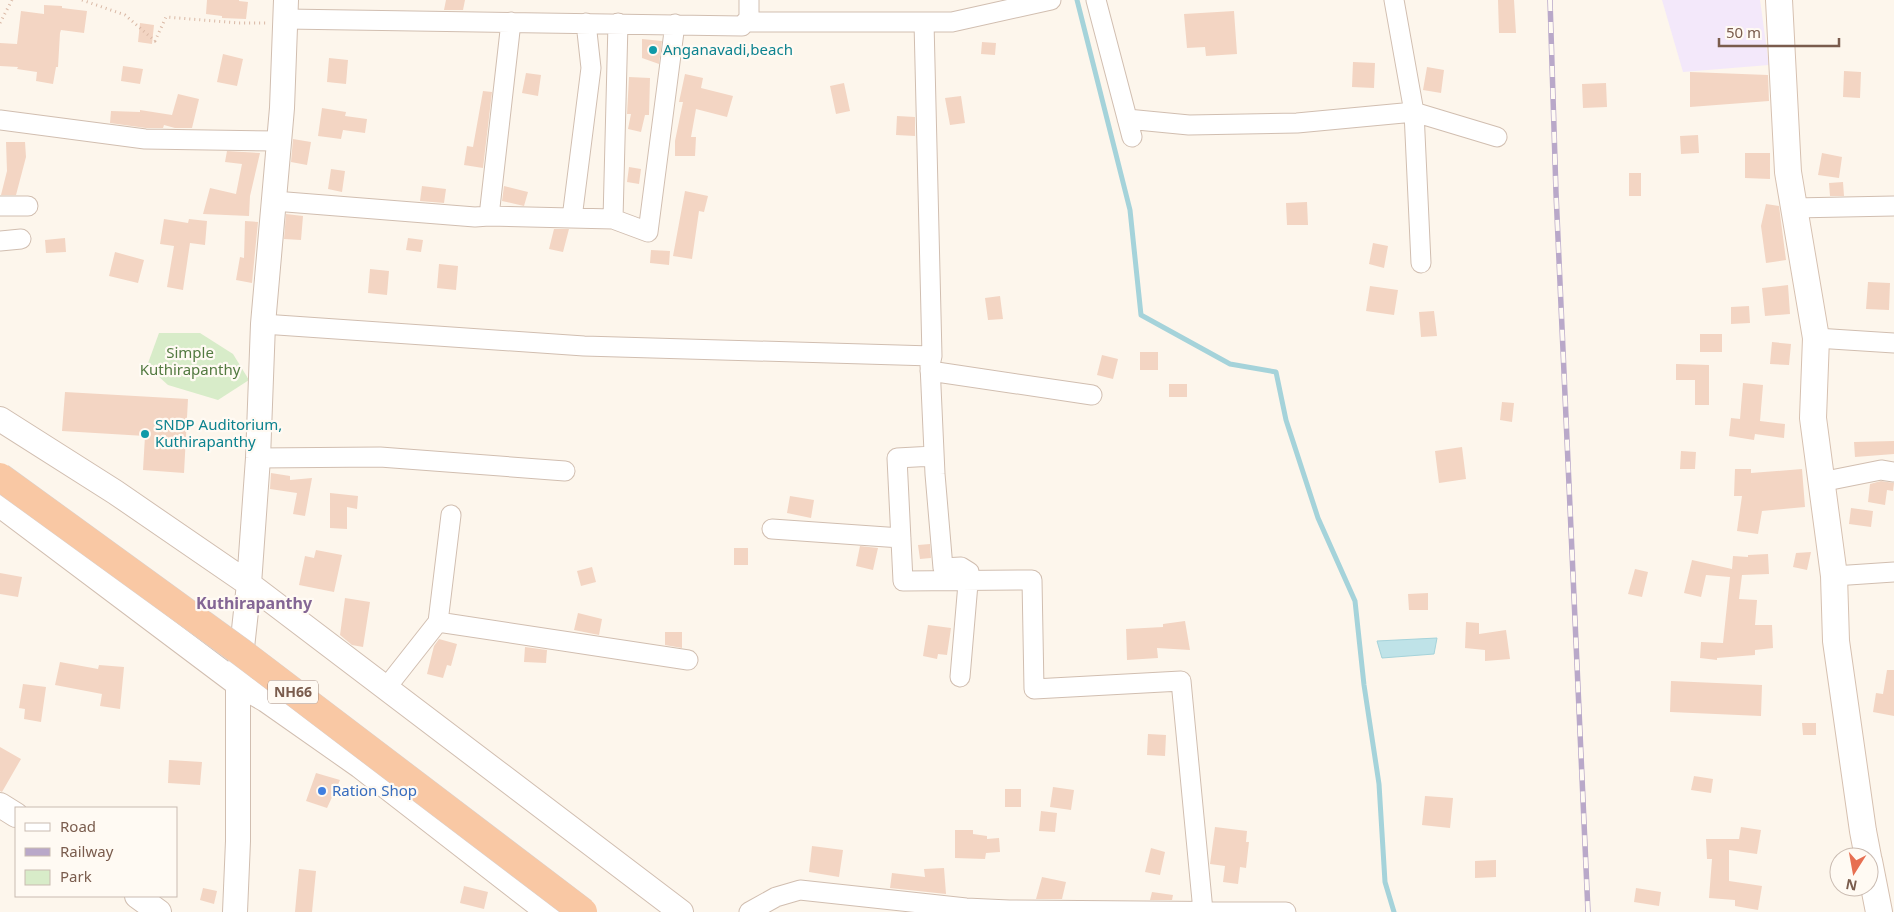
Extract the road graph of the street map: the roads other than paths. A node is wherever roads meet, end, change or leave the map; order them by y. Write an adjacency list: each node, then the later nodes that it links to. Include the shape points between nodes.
1 (749, 0): 8 (street)
2 (1051, 0): 9 (street, via 952,22)
3 (1096, 0): 13 (street, via 1130,128 1287,123)
4 (1394, 0): 13 (street)
5 (1779, 0): 21 (main road, via 1788,172)
6 (286, 9): 7 (street); 16 (street)
7 (511, 22): 10 (street); 22 (street)
8 (747, 22): 9 (street); 12 (street, via 742,26)
9 (924, 22): 31 (street)
10 (586, 23): 11 (street); 23 (street, via 591,68)
11 (618, 24): 12 (street); 24 (street)
12 (675, 24): 24 (street, via 648,232)
13 (1414, 112): 15 (street); 27 (street)
14 (0, 120): 16 (street, via 145,139)
15 (1498, 137)
16 (279, 141): 17 (street)
17 (274, 200): 22 (street); 28 (street)
18 (0, 206): 19 (street)
19 (28, 206)
20 (1894, 206): 21 (street)
21 (1794, 208): 29 (main road)
22 (490, 216): 23 (street)
23 (572, 218): 24 (street)
24 (613, 219)
25 (22, 240): 26 (street)
26 (0, 241)
27 (1421, 264)
28 (264, 324): 31 (street, via 584,346); 35 (street)
29 (1816, 338): 30 (street); 39 (main road, via 1813,418)
30 (1894, 343)
31 (931, 364): 32 (street); 34 (street)
32 (1092, 395)
33 (0, 418): 47 (street)
34 (934, 456): 43 (street, via 897,458); 46 (street, via 943,568 966,568)
35 (258, 458): 36 (street, via 380,457); 47 (street)
36 (564, 471)
37 (1894, 472): 39 (street, via 1881,470)
38 (0, 477): 62 (highway, NH66, bridge, via 240,652)
39 (1821, 482): 45 (main road)
40 (0, 505): 51 (street)
41 (451, 515): 48 (street)
42 (772, 529): 43 (street)
43 (901, 538): 46 (street, via 904,581)
44 (1894, 572): 45 (street)
45 (1834, 576): 55 (main road, via 1836,642)
46 (968, 581): 50 (street); 58 (street, via 1032,580 1034,689 1181,681)
47 (249, 584): 51 (street); 52 (street)
48 (438, 622): 49 (street); 52 (street)
49 (688, 660)
50 (960, 677)
51 (238, 684): 60 (street); 61 (street, via 360,766)
52 (386, 688): 63 (street)
53 (0, 805): 54 (street)
54 (15, 813)
55 (1867, 847)
56 (138, 897): 59 (street)
57 (1876, 897): 66 (main road)
58 (1203, 911): 64 (street, via 966,908 800,890 776,897); 65 (street)
59 (159, 912)
60 (235, 912)
61 (548, 912)
62 (583, 912)
63 (681, 912)
64 (749, 912)
65 (1286, 912)
66 (1879, 912)

